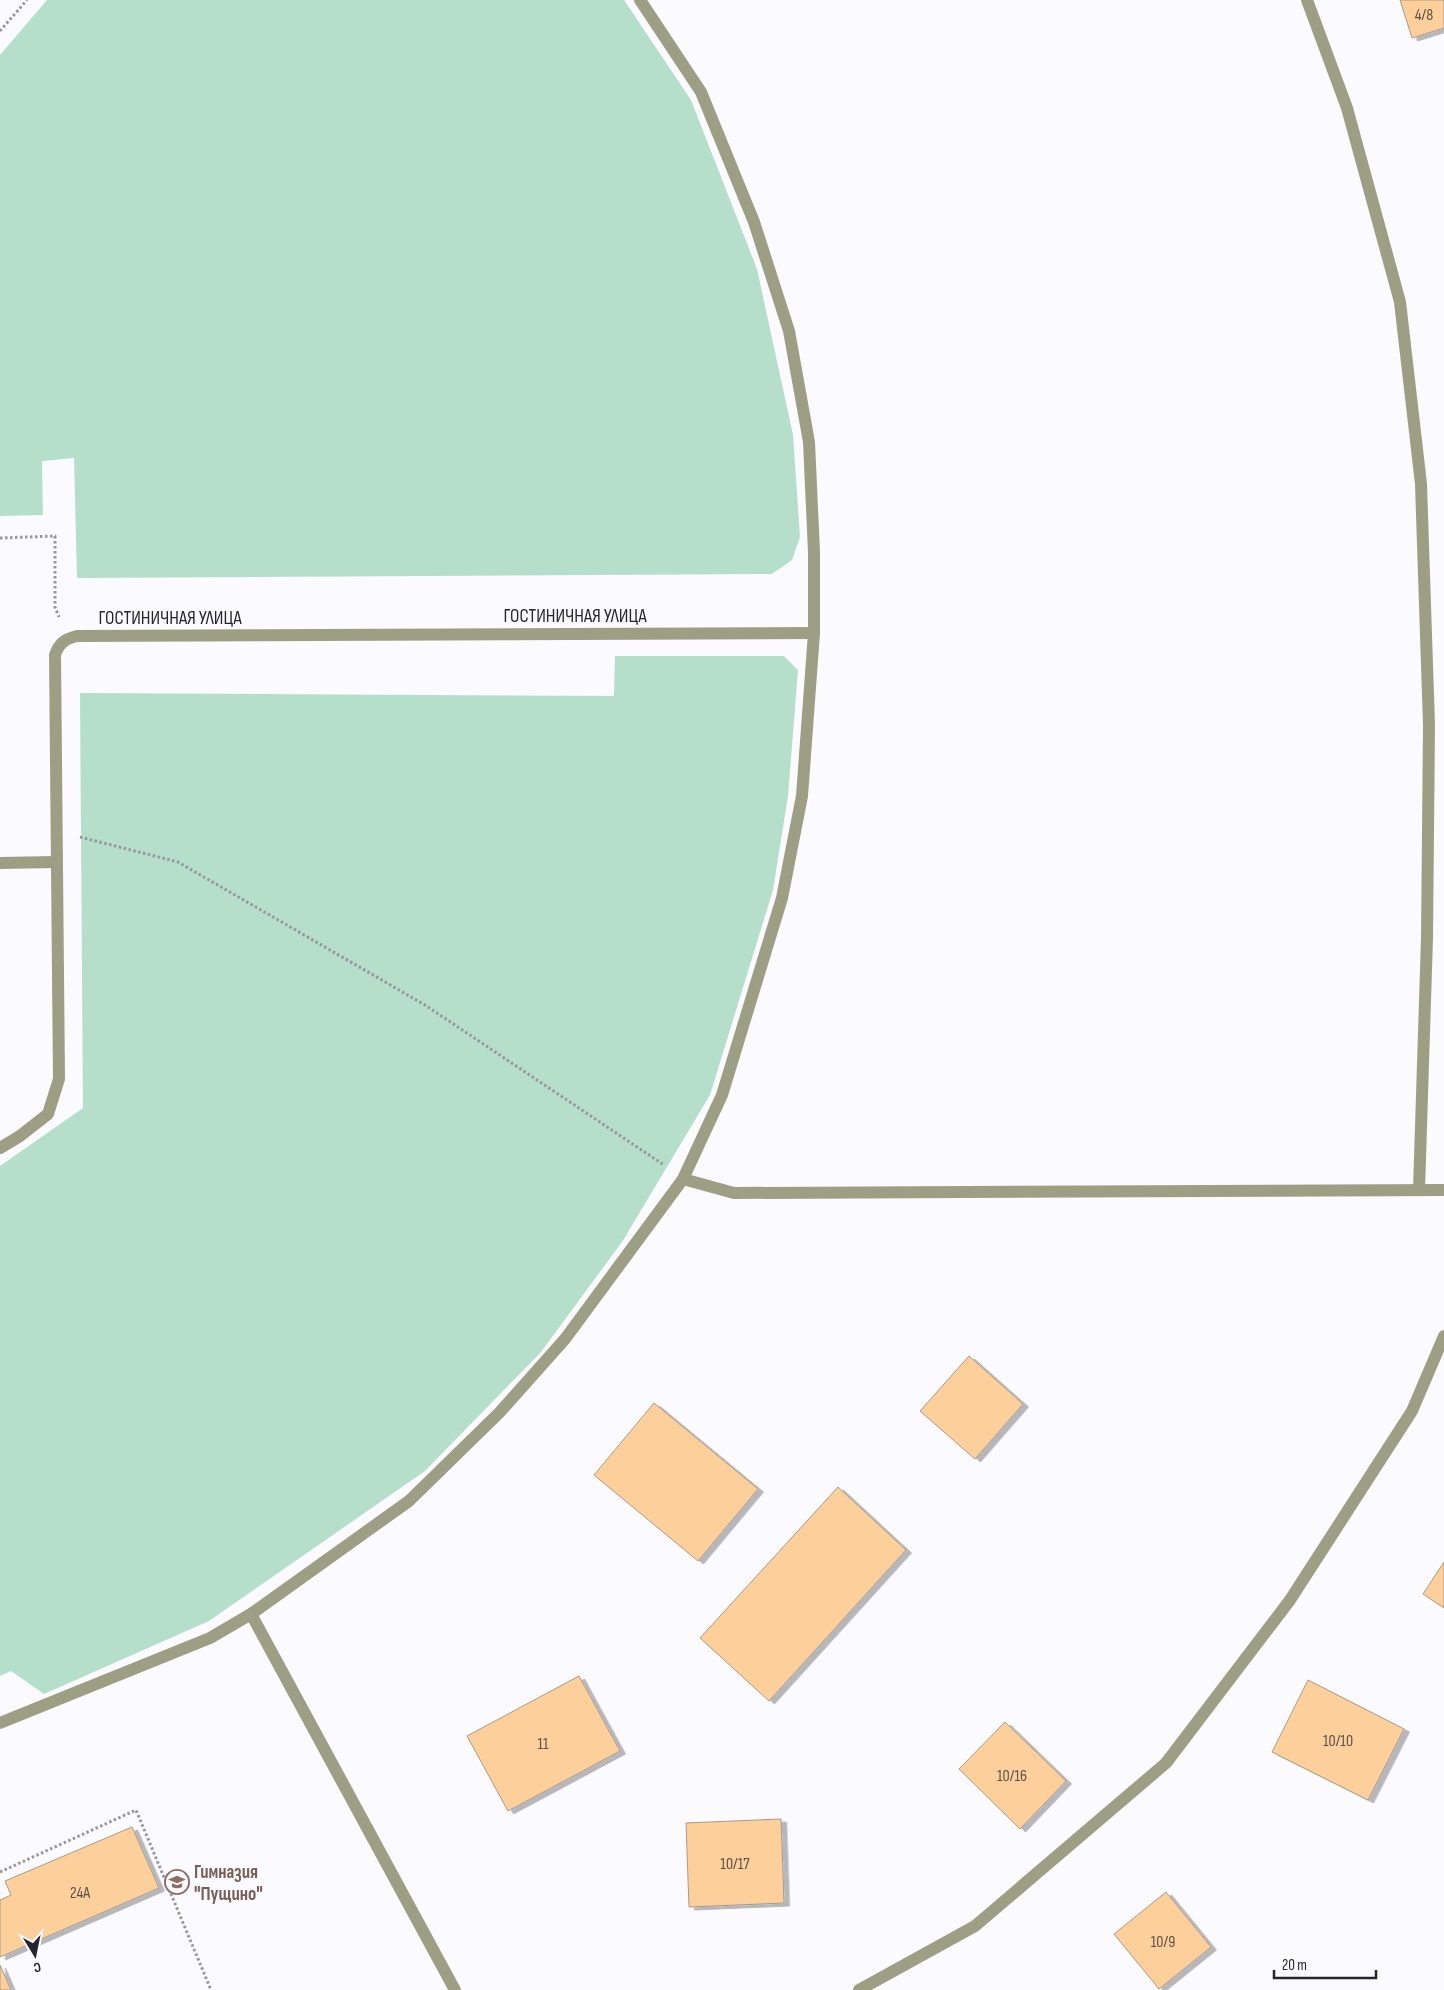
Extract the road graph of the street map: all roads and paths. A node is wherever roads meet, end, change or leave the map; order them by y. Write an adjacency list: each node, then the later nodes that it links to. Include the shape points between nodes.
1 (27, 0): 4 (path)
2 (640, 0): 6 (street, via 700,92 754,222 789,331 809,442)
3 (1307, 0): 13 (street, via 1347,108 1400,302 1421,484 1429,734)
4 (0, 31)
5 (0, 538): 7 (path, via 55,536 55,607)
6 (814, 633): 7 (street, ГОСТИНИЧНАЯ УЛИЦА, via 77,636); 12 (street, via 802,796 782,898 722,1095)
7 (66, 639): 8 (street, via 58,646 55,655)
8 (56, 831): 9 (street); 12 (path, via 178,862 425,1005)
9 (56, 862): 10 (street); 11 (street, via 58,1079 48,1114)
10 (0, 864)
11 (0, 1148)
12 (683, 1179): 13 (street, via 734,1193); 16 (street, via 565,1339 499,1413 409,1501)
13 (1419, 1190): 14 (street)
14 (1444, 1190)
15 (1444, 1336): 21 (street, via 1412,1411 1300,1584 1166,1762 975,1926)
16 (251, 1614): 17 (street, via 210,1638); 20 (street)
17 (0, 1723)
18 (0, 1872): 19 (path, via 136,1810)
19 (211, 1990)
20 (455, 1990)
21 (859, 1990)

